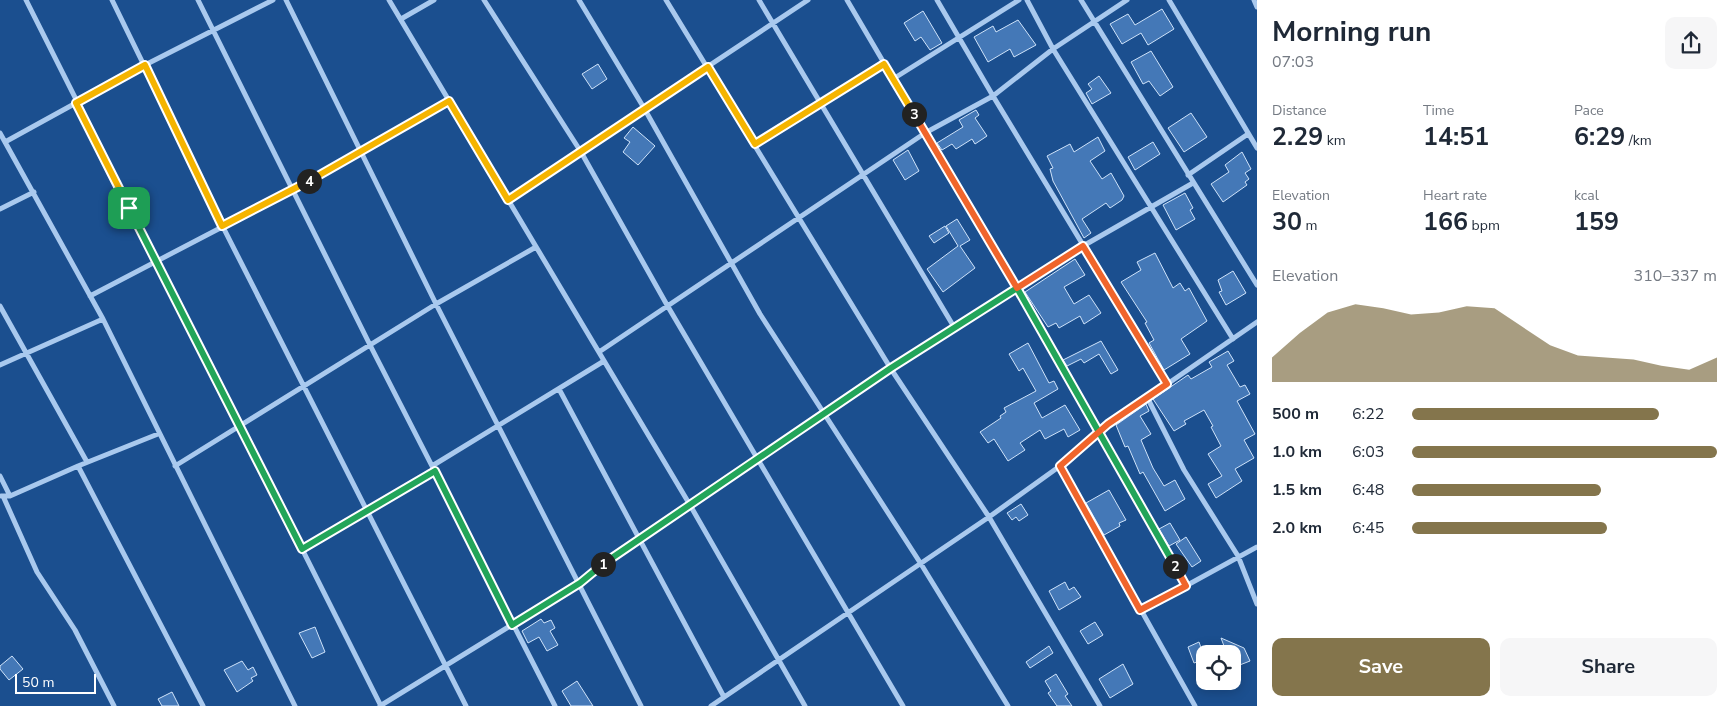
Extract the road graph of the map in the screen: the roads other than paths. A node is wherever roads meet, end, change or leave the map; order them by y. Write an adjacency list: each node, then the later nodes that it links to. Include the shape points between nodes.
1 (26, 0): 34 (street)
2 (112, 0): 29 (street)
3 (198, 0): 25 (street)
4 (273, 0): 25 (street)
5 (286, 0): 43 (street)
6 (390, 0): 22 (street)
7 (434, 0): 22 (street)
8 (484, 0): 44 (street)
9 (579, 0): 36 (street)
10 (666, 0): 30 (street)
11 (759, 0): 24 (street)
12 (808, 0): 24 (street)
13 (846, 0): 28 (street)
14 (937, 0): 26 (street)
15 (1020, 0): 26 (street)
16 (1026, 0): 27 (street)
17 (1081, 0): 23 (street)
18 (1127, 0): 23 (street)
19 (1169, 0): 39 (street)
20 (1254, 0): 21 (street)
21 (1257, 8)
22 (401, 19): 33 (street)
23 (1094, 20): 27 (street); 46 (street)
24 (772, 22): 30 (street); 35 (street)
25 (214, 30): 29 (street); 48 (street)
26 (960, 38): 31 (street); 32 (street)
27 (1053, 49): 32 (street); 51 (street)
28 (884, 64): 31 (street); 35 (street)
29 (145, 65): 34 (street); 54 (street)
30 (708, 67): 36 (street); 41 (street)
31 (893, 79): 38 (street)
32 (993, 96): 38 (street); 56 (street)
33 (449, 101): 43 (street); 50 (street)
34 (76, 103): 40 (street); 57 (street)
35 (821, 103): 41 (street); 45 (street)
36 (644, 108): 44 (street); 58 (street)
37 (0, 133): 40 (street)
38 (925, 133): 45 (street); 60 (street)
39 (1248, 134): 42 (street); 46 (street)
40 (5, 142): 49 (street)
41 (755, 144): 53 (street)
42 (1257, 148)
43 (361, 151): 48 (street); 62 (street)
44 (581, 152): 50 (street); 63 (street)
45 (864, 175): 53 (street); 67 (street)
46 (1188, 175): 47 (street)
47 (1193, 183): 51 (street); 59 (street)
48 (293, 190): 54 (street); 69 (street)
49 (34, 192): 52 (street); 61 (street)
50 (508, 200): 55 (street)
51 (1151, 207): 56 (street); 68 (street)
52 (0, 209)
53 (798, 217): 58 (street); 74 (street)
54 (222, 226): 57 (street); 76 (street)
55 (536, 246): 62 (street); 70 (street)
56 (1083, 246): 60 (street); 75 (street)
57 (156, 261): 61 (street); 80 (street)
58 (730, 264): 63 (street); 79 (street)
59 (1257, 285)
60 (1017, 288): 67 (street); 82 (street)
61 (90, 296): 65 (street)
62 (436, 304): 69 (street); 81 (street)
63 (668, 305): 70 (street); 84 (street)
64 (0, 306): 71 (street)
65 (102, 319): 71 (street); 83 (street)
66 (1257, 322): 68 (street)
67 (954, 327): 74 (street)
68 (1233, 338): 75 (street)
69 (370, 345): 76 (street); 89 (street)
70 (599, 352): 72 (street)
71 (26, 354): 73 (street); 85 (street)
72 (604, 360): 77 (street); 93 (street)
73 (0, 365)
74 (891, 368): 79 (street); 95 (street)
75 (1167, 384): 78 (street)
76 (304, 386): 80 (street); 94 (street)
77 (559, 389): 81 (street); 96 (street)
78 (1147, 397): 82 (street); 99 (street, via 1184,470)
79 (823, 415): 84 (street); 100 (street)
80 (241, 425): 87 (street); 98 (street)
81 (498, 426): 89 (street); 101 (street)
82 (1100, 431): 88 (street); 102 (street)
83 (158, 434): 85 (street); 87 (street)
84 (757, 459): 93 (street); 105 (street)
85 (87, 462): 86 (street)
86 (78, 466): 92 (street); 112 (street)
87 (175, 466): 113 (street)
88 (1060, 466): 95 (street); 104 (street)
89 (433, 468): 94 (street); 106 (street)
90 (0, 476): 92 (street)
91 (1, 496): 92 (street); 111 (street, via 37,572 75,630)
92 (10, 496)
93 (690, 505): 96 (street); 107 (street)
94 (368, 511): 98 (street); 108 (street)
95 (989, 516): 100 (street); 121 (street)
96 (640, 539): 101 (street); 109 (street)
97 (1257, 547): 99 (street)
98 (302, 549): 114 (street)
99 (1238, 556): 102 (street); 103 (street)
100 (921, 564): 105 (street); 120 (street)
101 (580, 583): 106 (street); 117 (street)
102 (1186, 586): 104 (street)
103 (1257, 604)
104 (1140, 610): 122 (street)
105 (848, 613): 107 (street); 119 (street)
106 (512, 625): 108 (street); 116 (street)
107 (778, 661): 109 (street); 118 (street)
108 (446, 666): 114 (street); 115 (street)
109 (724, 697): 110 (street)
110 (713, 705)
111 (114, 706)
112 (203, 706)
113 (295, 706)
114 (380, 706)
115 (466, 706)
116 (555, 706)
117 (641, 706)
118 (805, 706)
119 (903, 706)
120 (1008, 706)
121 (1100, 706)
122 (1195, 706)

